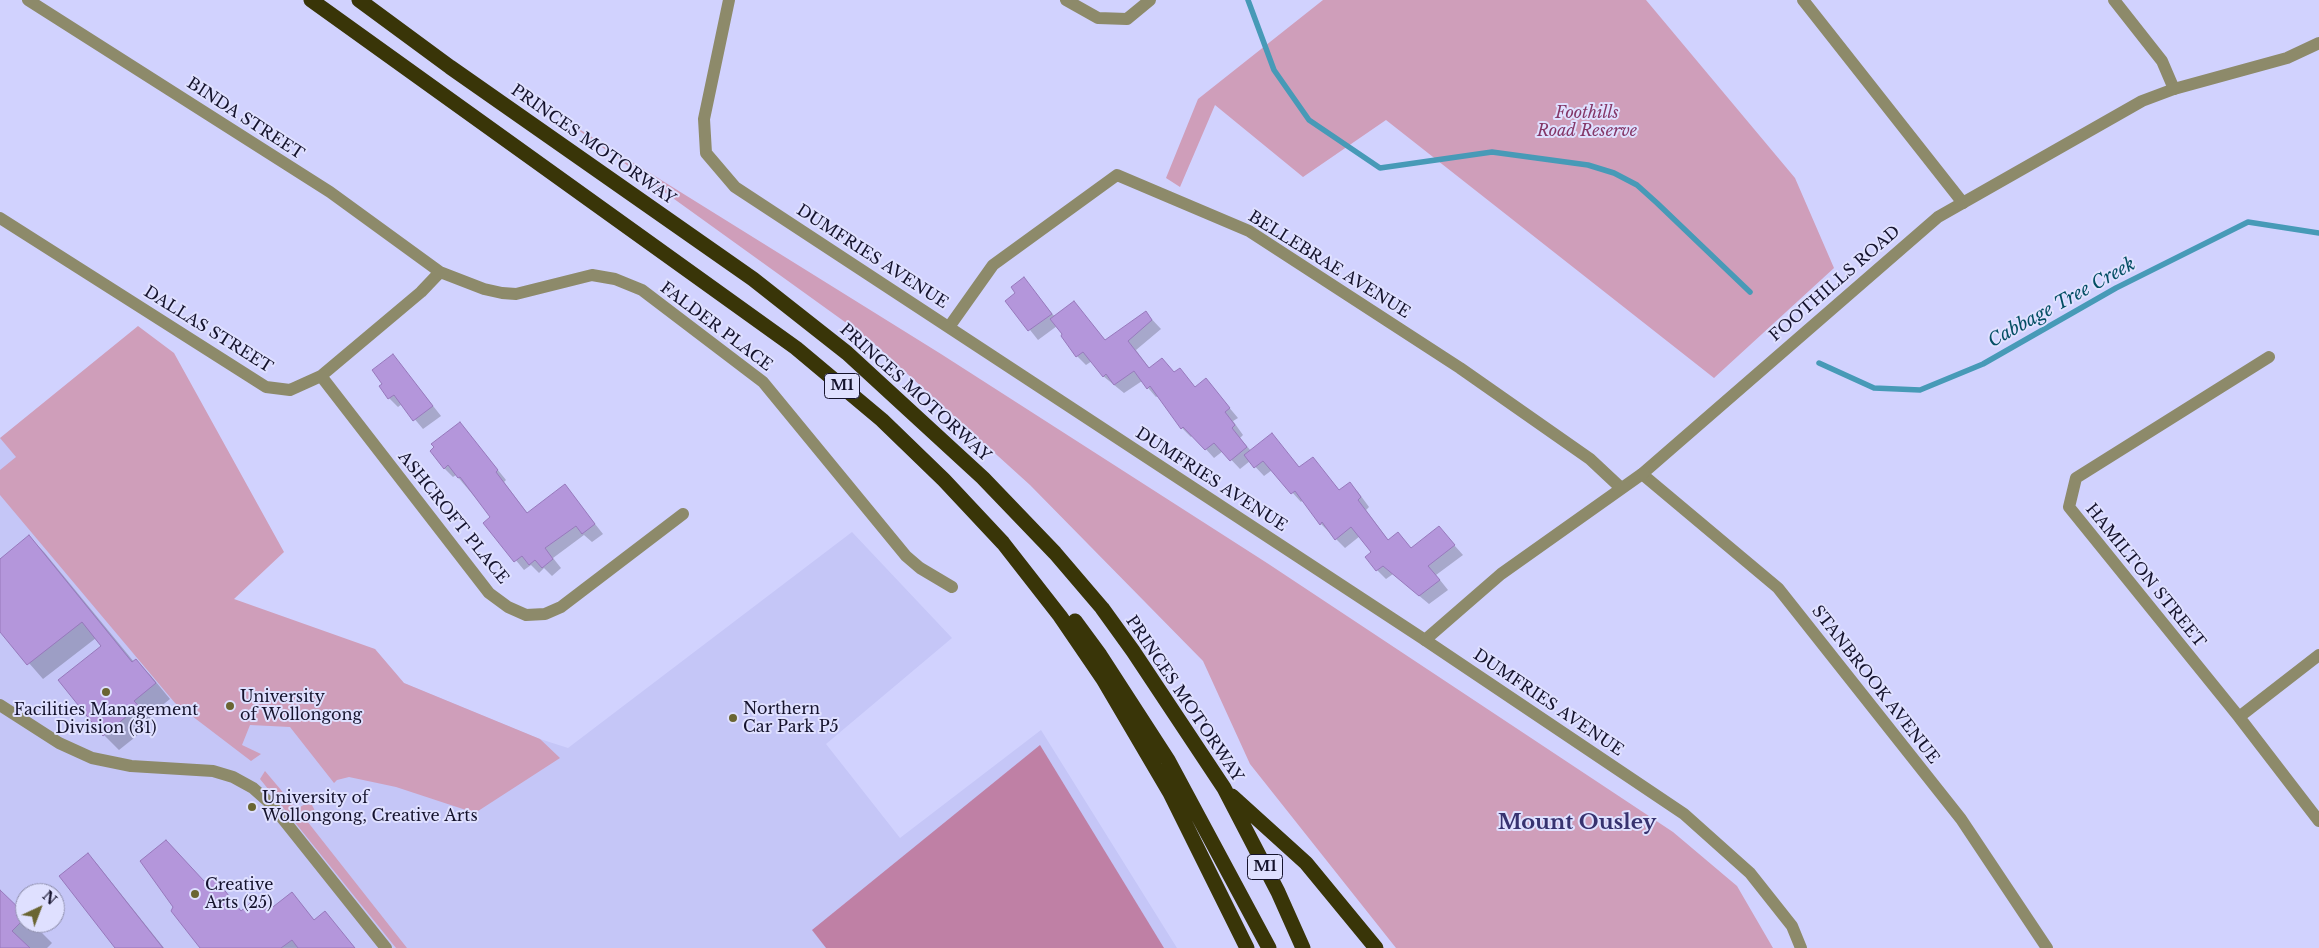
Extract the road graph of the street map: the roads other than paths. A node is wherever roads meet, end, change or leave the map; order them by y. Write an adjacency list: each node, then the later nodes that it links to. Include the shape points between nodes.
1 (28, 0): 13 (street, BINDA STREET, via 330,192)
2 (311, 0): 20 (highway, M1, via 796,348 882,420)
3 (359, 0): 26 (highway, PRINCES MOTORWAY / M1, via 753,279 847,353 984,478 1055,553 1102,608 1133,651)
4 (730, 0): 14 (street, DUMFRIES AVENUE, via 704,119 706,154 735,187)
5 (1066, 0): 6 (street, via 1098,18 1126,19)
6 (1150, 0)
7 (1803, 0): 11 (street)
8 (2114, 0): 10 (street, via 2162,61)
9 (2319, 43): 10 (street, FOOTHILLS ROAD, via 2287,58)
10 (2174, 89): 11 (street, FOOTHILLS ROAD, via 2142,101)
11 (1963, 203): 17 (street, FOOTHILLS ROAD, via 1918,233)
12 (0, 218): 16 (street, DALLAS STREET, via 266,387 290,390)
13 (440, 272): 16 (street, DALLAS STREET, via 421,292); 21 (street, FALDER PLACE, via 502,293 516,294 592,275 615,279 642,290 763,382 906,556)
14 (949, 327): 18 (street, BELLEBRAE AVENUE, via 994,265 1117,175 1249,231 1460,368 1590,459); 22 (street, DUMFRIES AVENUE)
15 (2269, 357): 25 (street, HAMILTON STREET, via 2076,478 2069,507)
16 (321, 376): 19 (street, ASHCROFT PLACE, via 489,593 526,615 545,614 561,607)
17 (1642, 474): 18 (street, FOOTHILLS ROAD); 34 (street, STANBROOK AVENUE, via 1778,588 1961,819)
18 (1622, 488): 22 (street, FOOTHILLS ROAD, via 1502,574)
19 (683, 514)
20 (1003, 544): 29 (highway, M1, via 1060,616 1112,694 1170,793); 30 (highway, via 1075,621 1131,701 1196,810)
21 (952, 587)
22 (1425, 640): 33 (street, DUMFRIES AVENUE, via 1684,814 1750,873 1792,926)
23 (2319, 656): 25 (street)
24 (0, 705): 28 (street, via 59,743 92,758 132,766 213,771 253,788 271,804)
25 (2239, 717): 27 (street, HAMILTON STREET)
26 (1224, 788): 31 (highway, PRINCES MOTORWAY / M1); 32 (highway, via 1306,863)
27 (2319, 821)
28 (386, 948)
29 (1247, 948)
30 (1269, 948)
31 (1303, 948)
32 (1376, 948)
33 (1801, 948)
34 (2047, 948)

